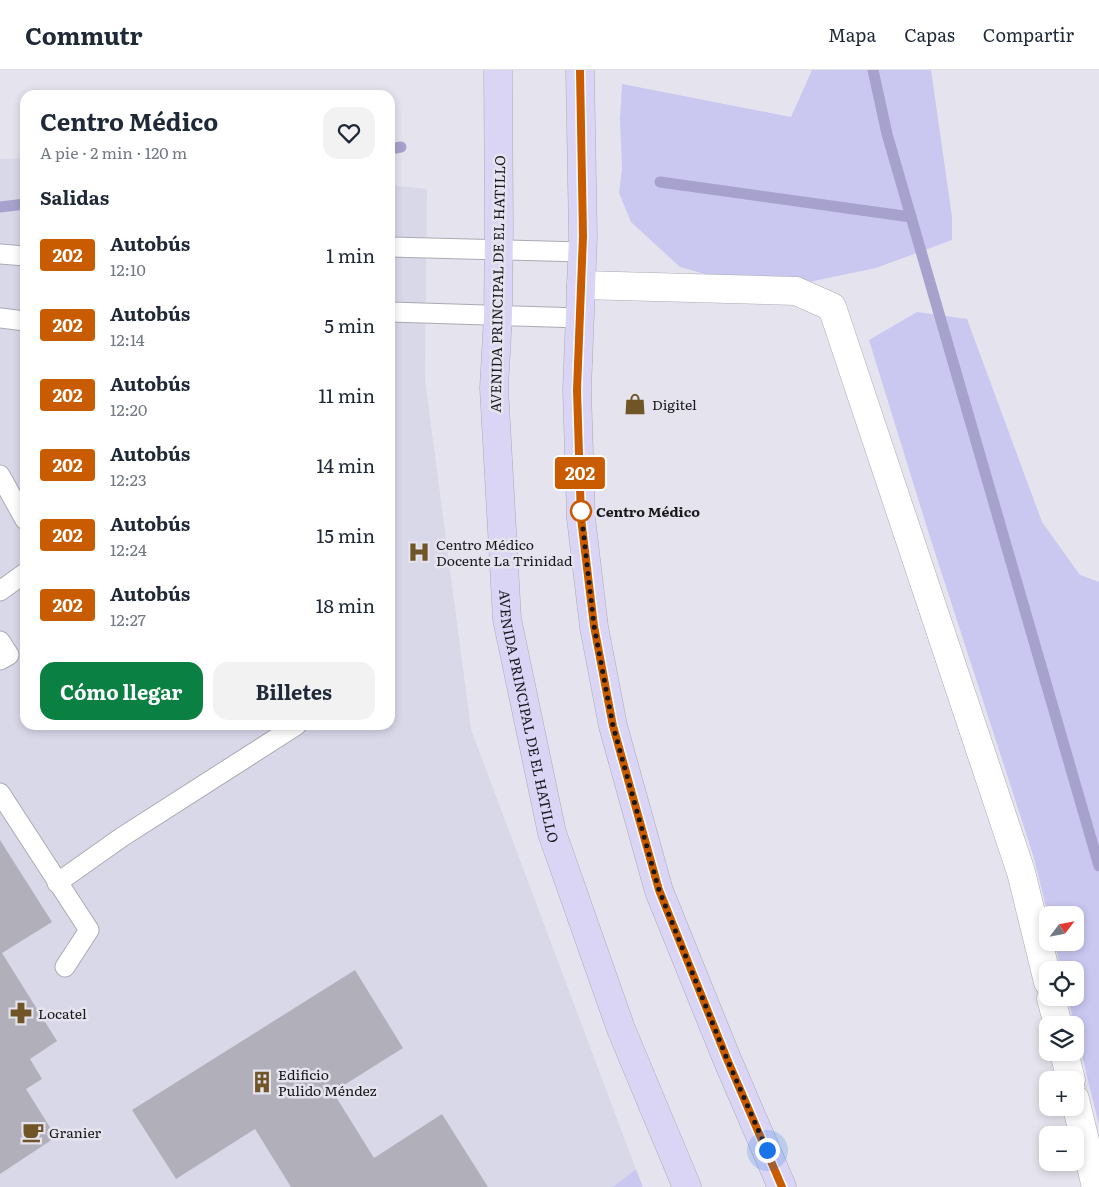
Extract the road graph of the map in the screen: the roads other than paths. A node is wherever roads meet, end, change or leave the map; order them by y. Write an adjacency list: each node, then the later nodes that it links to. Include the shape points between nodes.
1 (498, 70): 4 (main road, AVENIDA PRINCIPAL DE EL HATILLO)
2 (580, 70): 5 (main road)
3 (395, 247): 4 (lane)
4 (499, 250): 5 (lane); 10 (main road, AVENIDA PRINCIPAL DE EL HATILLO)
5 (582, 252): 8 (main road)
6 (0, 254): 7 (lane)
7 (20, 256)
8 (581, 300): 10 (lane); 22 (street, via 832,307 1021,872); 26 (main road, via 577,390 581,518 594,626 613,726 659,890)
9 (395, 312): 10 (lane)
10 (498, 316): 25 (main road, AVENIDA PRINCIPAL DE EL HATILLO, via 494,388 507,619 552,832 621,1029)
11 (0, 318): 12 (lane)
12 (20, 320)
13 (0, 474): 14 (lane)
14 (20, 511)
15 (20, 577): 16 (lane)
16 (0, 591)
17 (0, 641): 18 (lane, via 9,655)
18 (0, 660)
19 (289, 730): 21 (lane, via 122,837)
20 (0, 792): 21 (lane)
21 (57, 883): 23 (lane, via 89,930)
22 (1043, 961)
23 (65, 967)
24 (1079, 1116): 27 (street)
25 (687, 1187)
26 (782, 1187)
27 (1096, 1187)

